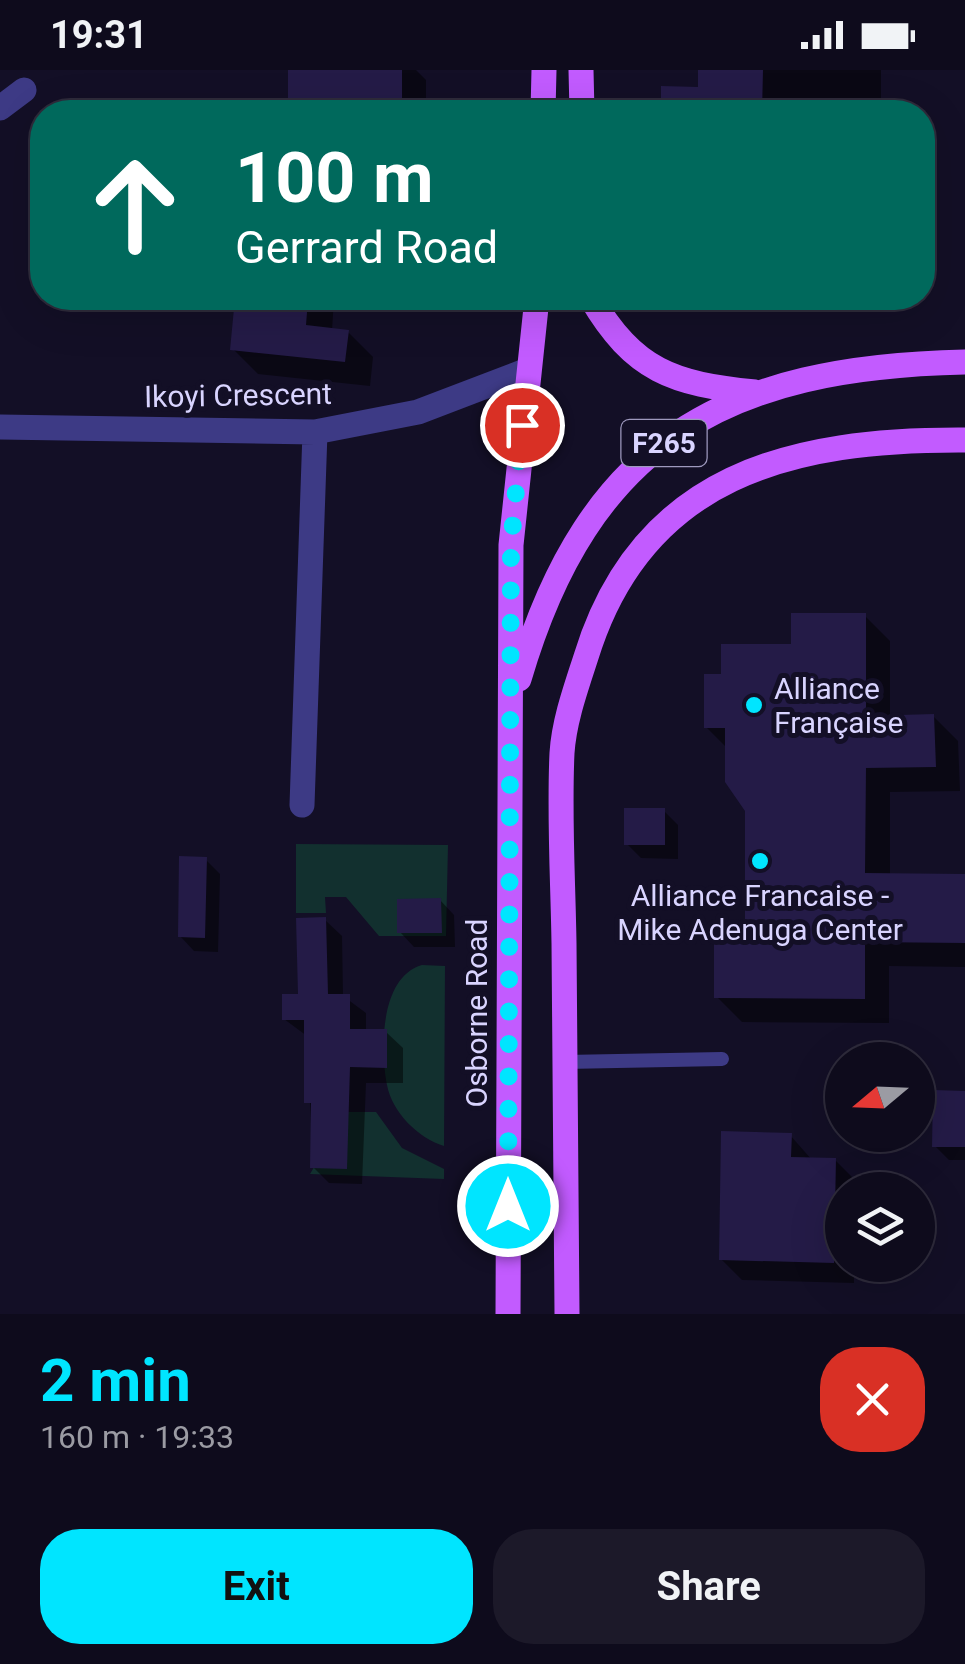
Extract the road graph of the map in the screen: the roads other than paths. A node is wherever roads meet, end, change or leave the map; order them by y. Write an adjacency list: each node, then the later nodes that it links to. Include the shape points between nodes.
1 (544, 70): 4 (main road)
2 (581, 70): 5 (main road)
3 (24, 90): 6 (street)
4 (543, 100)
5 (582, 100)
6 (0, 108)
7 (535, 310): 10 (main road, Osborne Road)
8 (600, 310): 11 (main road, via 640,361 667,377)
9 (965, 362): 11 (main road, F265, via 838,372)
10 (528, 370): 13 (street, Ikoyi Crescent, via 418,412); 15 (main road, Osborne Road, via 511,545)
11 (755, 392): 15 (main road, F265, via 648,454 602,505 540,608)
12 (0, 428): 13 (street, Ikoyi Crescent)
13 (315, 432): 16 (street)
14 (965, 440): 18 (main road, F265, via 828,446 763,466 673,514 632,558 596,625 562,750)
15 (510, 712): 19 (main road, Osborne Road / F265)
16 (302, 805)
17 (722, 1059): 18 (lane)
18 (565, 1062): 20 (main road, F265)
19 (508, 1314)
20 (567, 1314)

